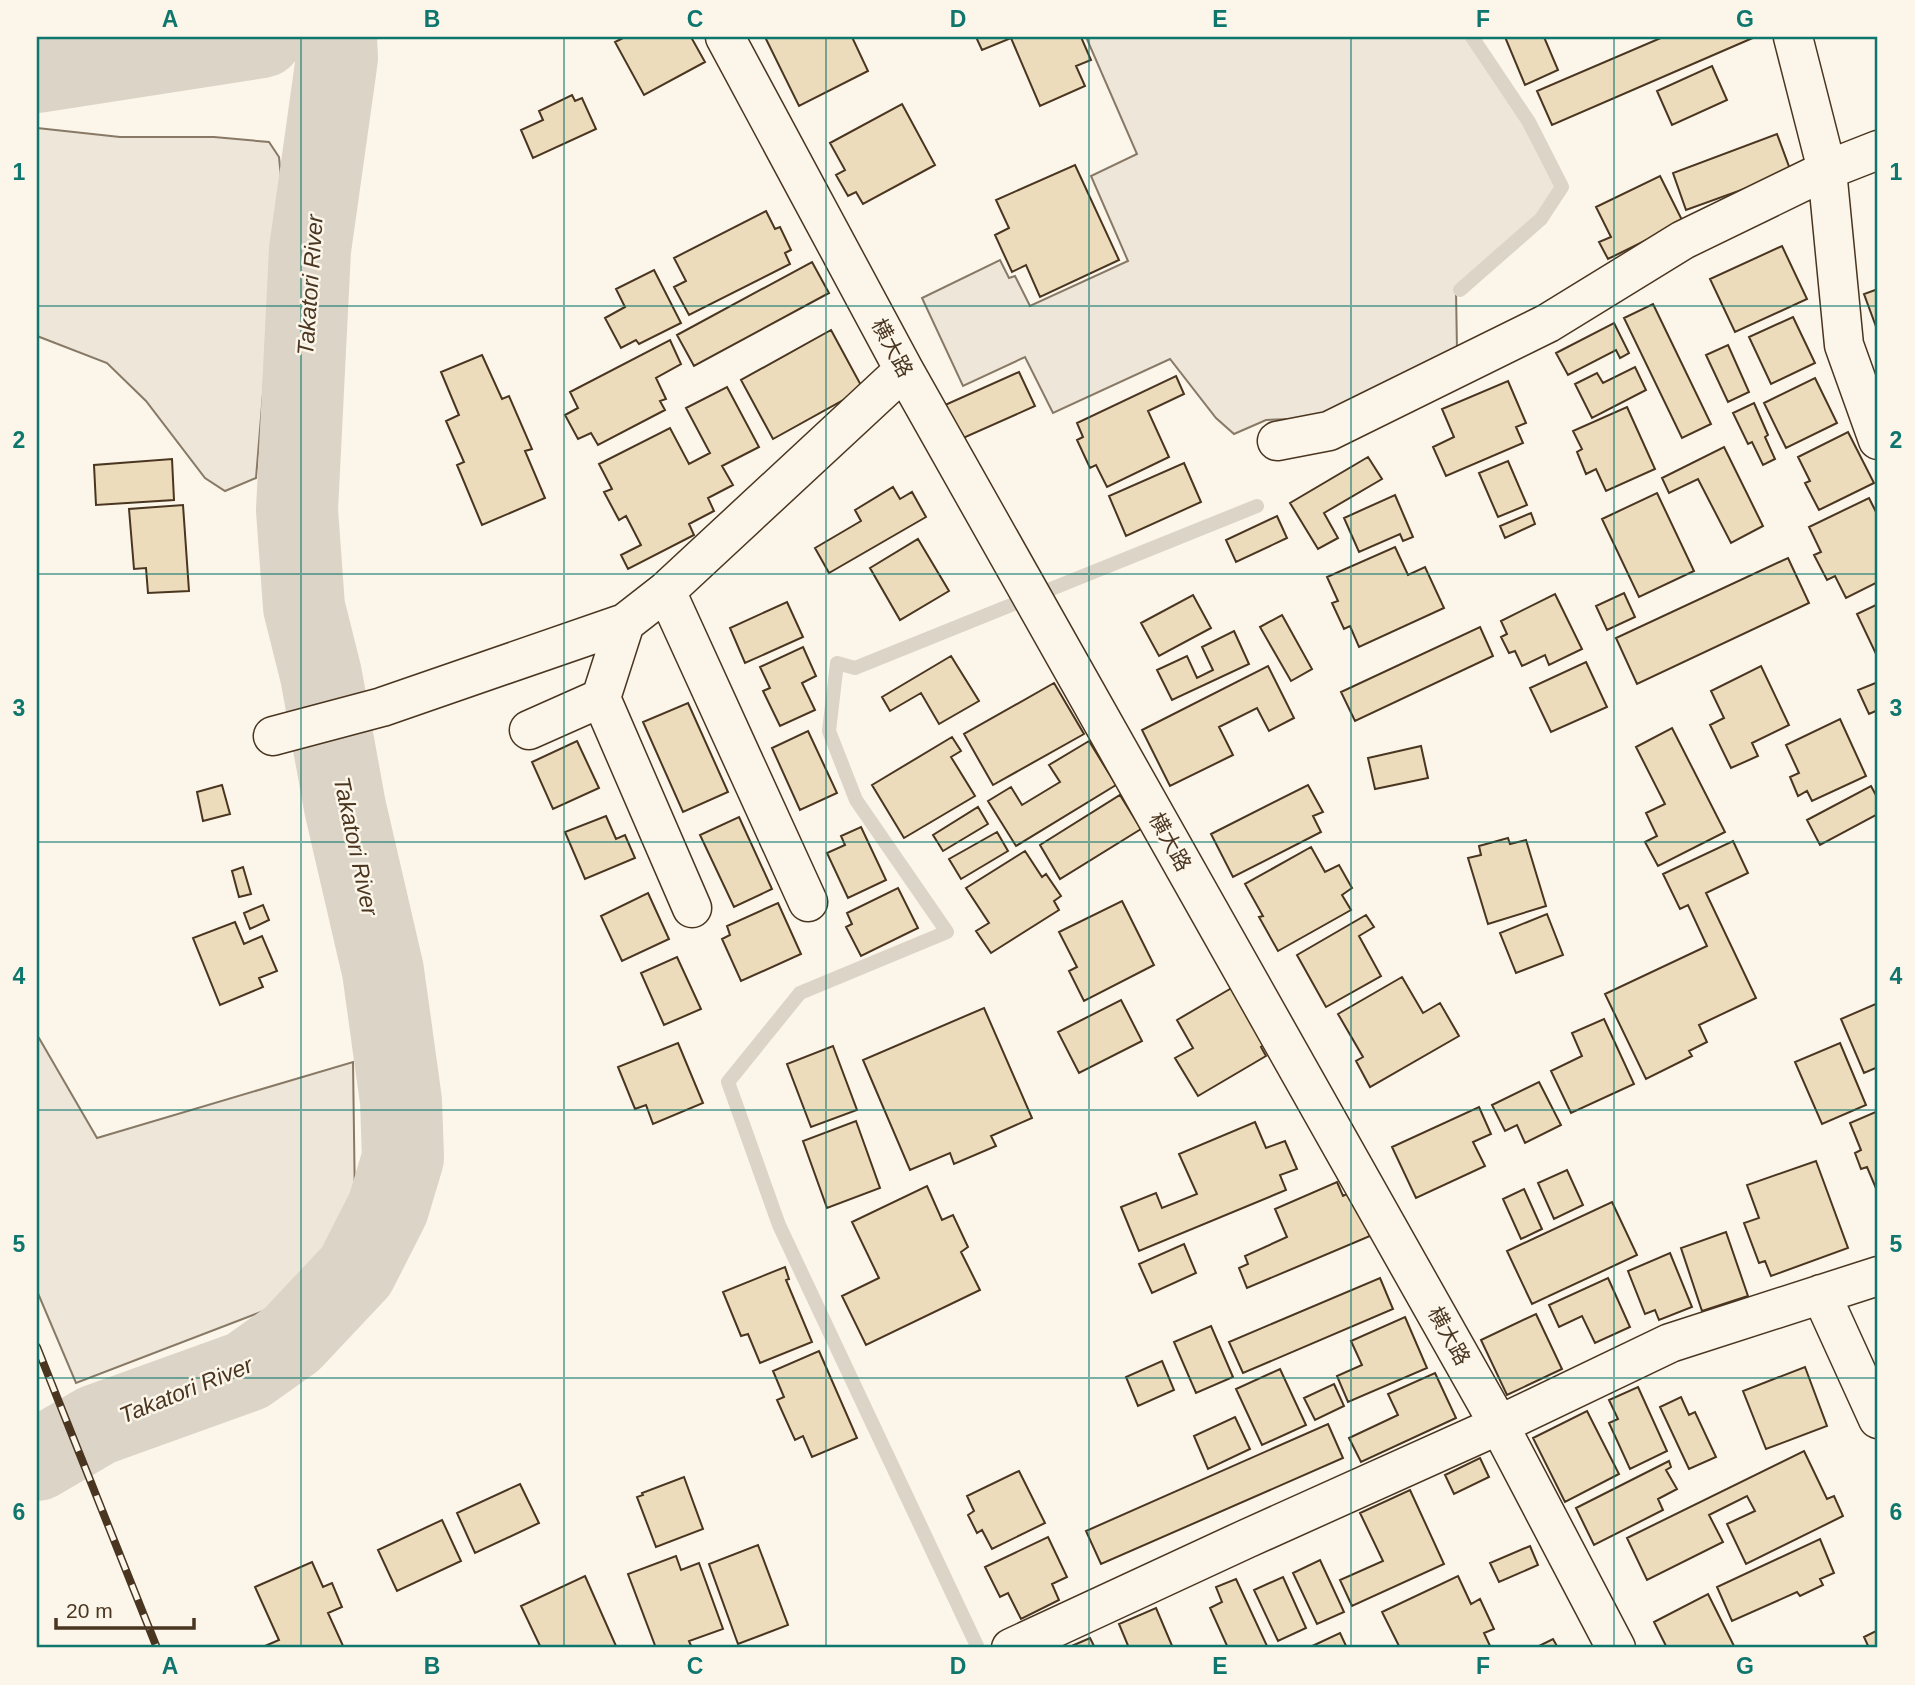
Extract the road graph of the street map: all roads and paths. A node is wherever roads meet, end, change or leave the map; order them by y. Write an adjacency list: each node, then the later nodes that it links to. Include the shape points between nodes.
1 (725, 37): 5 (street, 横大路)
2 (1793, 37): 4 (street)
3 (1878, 150): 4 (street)
4 (1827, 170): 6 (street, via 1844,345); 7 (street, via 1683,240 1548,323 1468,364 1329,431)
5 (904, 370): 8 (street); 18 (street, 横大路)
6 (1878, 440)
7 (1277, 441)
8 (666, 592): 9 (street); 13 (street)
9 (625, 623): 10 (street); 12 (street, via 382,707)
10 (601, 698): 11 (street); 14 (street)
11 (529, 730)
12 (273, 736)
13 (808, 902)
14 (692, 908)
15 (1878, 1276): 16 (street)
16 (1821, 1294): 17 (street); 18 (street, via 1670,1343)
17 (1878, 1419)
18 (1499, 1425): 19 (street); 20 (street, 横大路)
19 (1011, 1648)
20 (1616, 1648)

